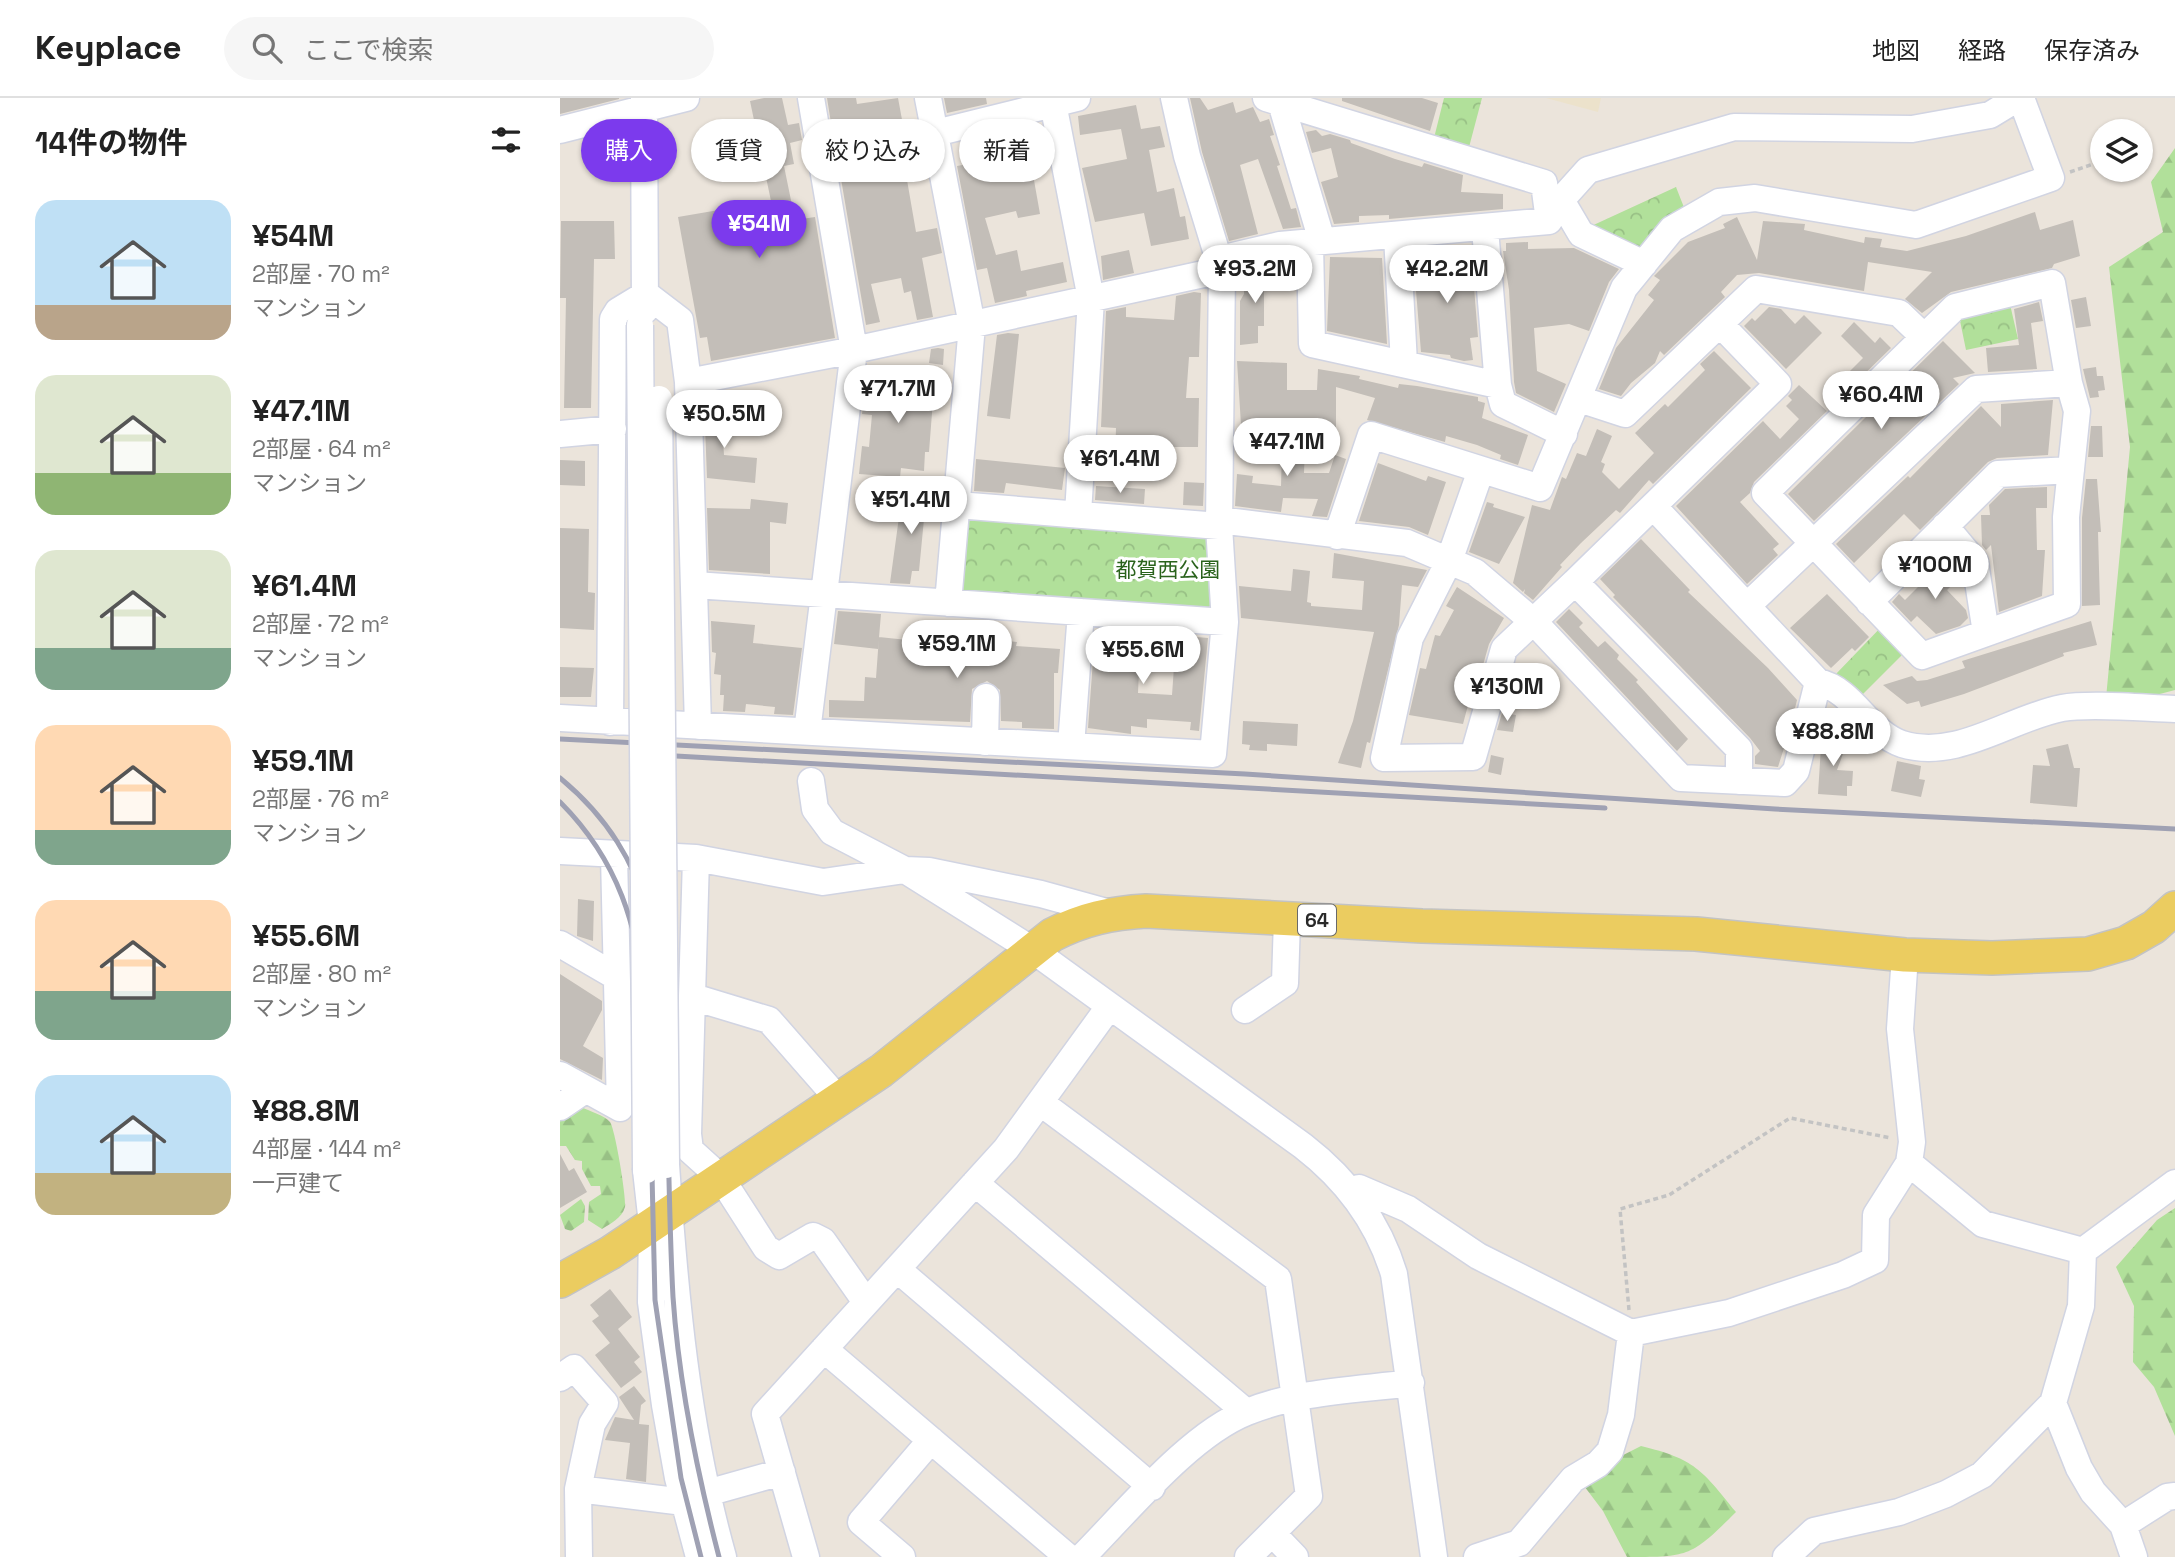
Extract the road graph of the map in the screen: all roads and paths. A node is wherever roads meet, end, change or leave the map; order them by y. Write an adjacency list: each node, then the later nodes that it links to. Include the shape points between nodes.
1 (686, 98): 8 (street)
2 (811, 98): 9 (street)
3 (928, 98): 10 (street)
4 (1174, 98): 21 (street)
5 (2020, 98): 14 (street); 20 (street, via 1990,115 1912,129 1734,127 1588,170 1562,200 1581,234)
6 (1060, 100): 11 (street); 22 (street)
7 (1273, 100): 17 (street, via 1544,183 1549,221); 19 (street)
8 (645, 102): 12 (street); 23 (street)
9 (815, 119)
10 (932, 119)
11 (945, 129)
12 (560, 130)
13 (2090, 165): 14 (path)
14 (2051, 178): 20 (street, via 1916,225 1755,198 1720,202 1672,229)
15 (826, 182): 27 (street)
16 (945, 182): 25 (street)
17 (1485, 229): 18 (street); 31 (street)
18 (1396, 236): 19 (street); 28 (street)
19 (1316, 242): 21 (street, via 1280,246); 28 (street, via 1312,344)
20 (1644, 264): 32 (street, via 1624,288)
21 (1221, 265): 22 (street); 41 (street)
22 (1091, 299): 25 (street); 40 (street)
23 (648, 313): 29 (street, via 680,320); 33 (street, via 618,311 614,319); 91 (street, bridge, via 656,1167)
24 (1720, 324): 26 (street, via 1756,289 1899,313); 32 (street, via 1625,414); 39 (street, via 1778,384)
25 (972, 325): 27 (street); 38 (street)
26 (1924, 337): 30 (street, via 1955,307 2052,284); 44 (street, via 1765,493)
27 (854, 350): 29 (street); 48 (street)
28 (1404, 363): 31 (street)
29 (688, 382): 47 (street)
30 (2069, 383): 37 (street, via 2077,411); 44 (street, via 1976,390)
31 (1497, 385): 35 (street, via 1503,404)
32 (1579, 399): 35 (street)
33 (613, 429): 34 (street); 58 (street)
34 (560, 434)
35 (1564, 434): 36 (street, via 1540,488)
36 (1481, 470): 43 (street, via 1371,435); 45 (street)
37 (2071, 470): 42 (street, via 1997,474); 55 (street, via 2066,517 2067,604)
38 (957, 505): 40 (street); 50 (street)
39 (1653, 506): 46 (street); 51 (street)
40 (1078, 514): 41 (street)
41 (1219, 523): 43 (street); 53 (street)
42 (1945, 526): 49 (street); 55 (street, via 1975,562)
43 (1337, 536): 45 (street, via 1407,543)
44 (1814, 545): 49 (street); 51 (street)
45 (1449, 561): 54 (street, via 1475,572); 54 (street, via 1410,638 1384,758 1474,757 1504,649)
46 (1576, 582): 54 (street); 65 (street, via 1739,749)
47 (695, 585): 48 (street); 61 (street)
48 (825, 594): 50 (street); 62 (street)
49 (1869, 601): 55 (street, via 1922,656)
50 (948, 603): 52 (street)
51 (1748, 605): 56 (street)
52 (1081, 612): 53 (street); 64 (street)
53 (1225, 622): 64 (street, via 1213,754)
54 (1535, 623): 65 (street, via 1681,778)
55 (1986, 633)
56 (1818, 682): 59 (street, via 1834,686 1863,716 1901,744 1939,750 2063,708); 65 (street, via 1796,771 1785,783)
57 (986, 697): 63 (street)
58 (622, 709): 60 (street); 61 (street)
59 (2175, 709)
60 (560, 718)
61 (698, 726): 62 (street)
62 (807, 732): 63 (street)
63 (985, 742): 64 (street)
64 (1071, 746)
65 (1739, 780)
66 (811, 781): 70 (street, via 815,809 832,832)
67 (560, 851): 68 (street)
68 (614, 856): 69 (street); 77 (street)
69 (696, 858): 70 (street, via 823,882); 78 (street)
70 (905, 870): 72 (street, via 961,876); 75 (street)
71 (2175, 908): 76 (main road, 64, via 2126,943 2088,954 1992,958)
72 (1110, 913): 73 (main road, 64); 75 (main road, 64, via 1078,922)
73 (1287, 919): 76 (main road, 64, via 1696,934); 80 (street, via 1285,983)
74 (560, 944): 77 (street)
75 (1034, 951): 79 (street); 83 (main road, 64, via 949,1021)
76 (1905, 954): 86 (street, via 1900,1029)
77 (615, 976): 82 (street, via 620,1108)
78 (693, 996): 83 (street, via 769,1020); 87 (street, via 690,1150)
79 (1109, 1007): 84 (street); 90 (street, via 1304,1146)
80 (1245, 1010)
81 (560, 1075): 82 (street)
82 (585, 1090): 85 (street)
83 (839, 1100): 87 (main road, 64)
84 (1041, 1103): 88 (street); 100 (street, via 1278,1279)
85 (560, 1107)
86 (1910, 1153): 92 (street, via 1983,1224); 96 (street, via 1876,1215 1875,1260 1729,1313); 96 (path, via 1790,1118 1669,1195 1620,1209)
87 (721, 1178): 91 (main road, 64); 95 (street, via 766,1248 779,1256 813,1236 823,1241)
88 (975, 1183): 93 (street); 102 (street)
89 (2175, 1183): 92 (street)
90 (1352, 1190): 96 (street, via 1359,1188 1408,1209 1478,1256); 99 (street, via 1391,1262)
91 (661, 1219): 94 (main road, 64); 108 (street, via 687,1376)
92 (2083, 1251): 101 (street, via 2081,1306)
93 (897, 1269): 95 (street); 105 (street)
94 (560, 1281)
95 (866, 1302): 97 (street)
96 (1631, 1333): 121 (street, via 1621,1415 1609,1451 1598,1464 1573,1479 1519,1544)
97 (824, 1349): 103 (street); 104 (street, via 765,1414)
98 (560, 1378): 106 (street, via 574,1368 605,1403 592,1424)
99 (1411, 1383): 100 (street); 120 (street)
100 (1296, 1398): 102 (street); 110 (street, via 1309,1496)
101 (2053, 1403): 109 (street, via 2079,1468 2093,1492); 122 (street, via 1982,1475 1899,1512 1814,1531)
102 (1246, 1412): 105 (street, via 1195,1445)
103 (931, 1440): 115 (street, via 861,1522); 116 (street)
104 (782, 1472): 108 (street); 114 (street)
105 (1152, 1487): 117 (street)
106 (578, 1489): 108 (street); 111 (street)
107 (2175, 1496): 109 (street)
108 (695, 1498): 112 (street); 113 (street)
109 (2123, 1525): 123 (street)
110 (1272, 1534): 118 (street); 119 (street)
111 (579, 1557)
112 (699, 1557)
113 (723, 1557)
114 (806, 1557)
115 (902, 1557)
116 (1068, 1557)
117 (1082, 1557)
118 (1248, 1557)
119 (1295, 1557)
120 (1434, 1557)
121 (1477, 1557)
122 (1786, 1557)
123 (2134, 1557)

